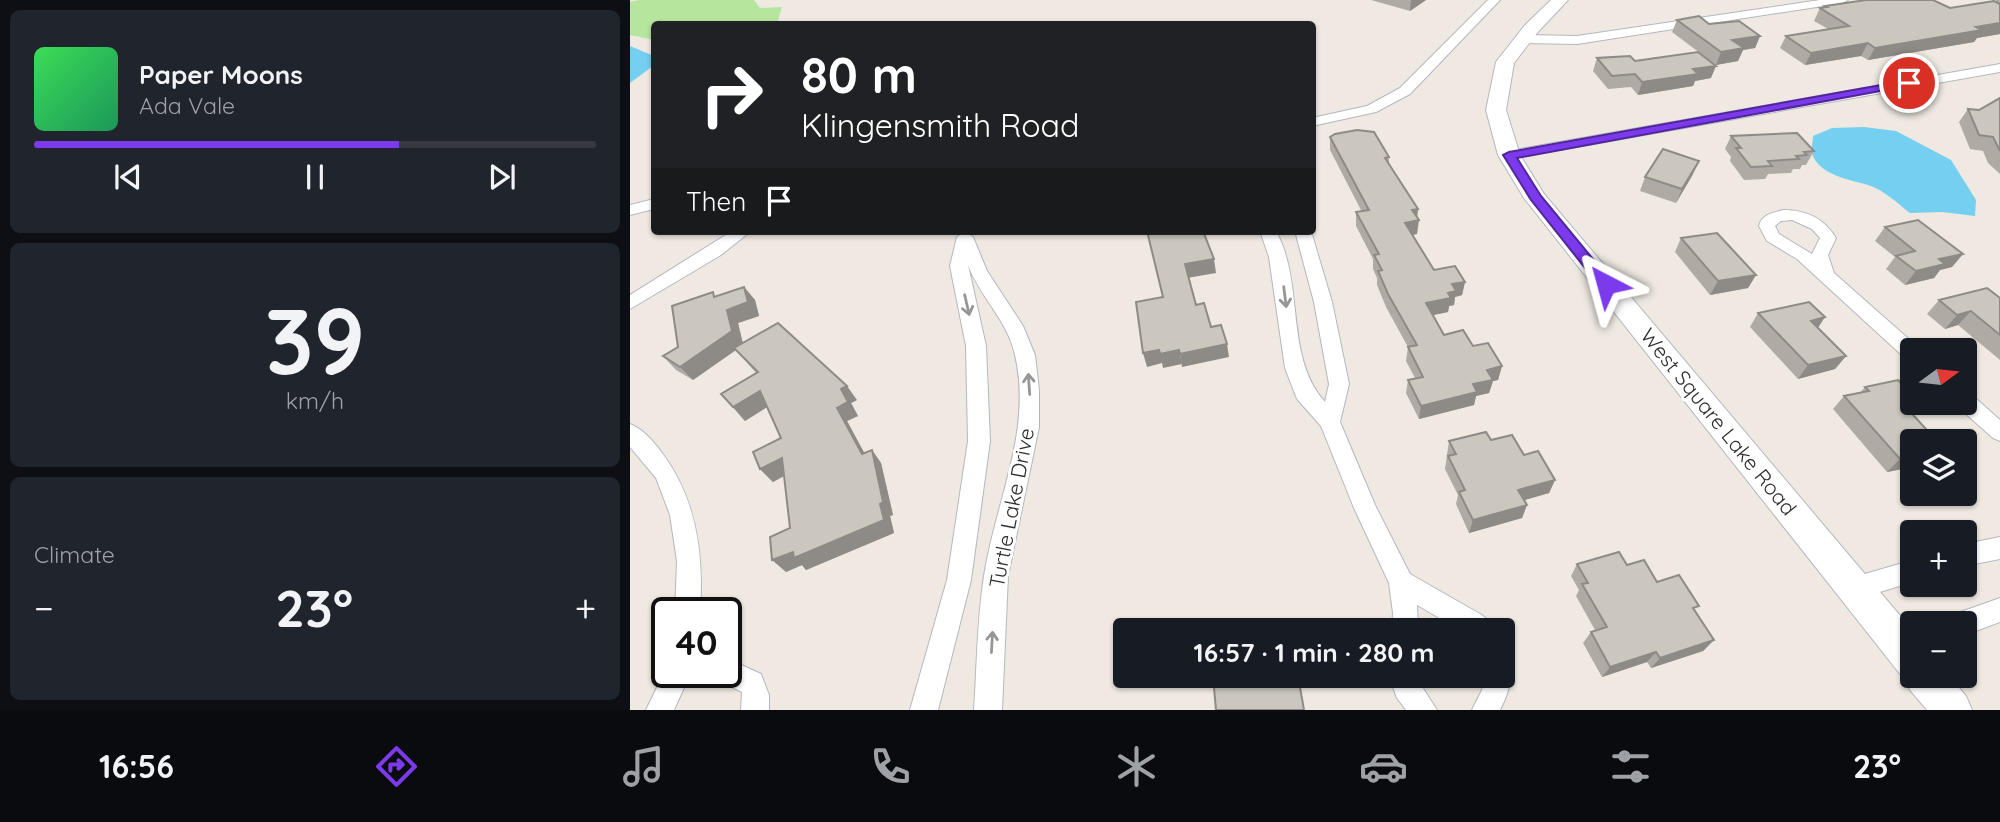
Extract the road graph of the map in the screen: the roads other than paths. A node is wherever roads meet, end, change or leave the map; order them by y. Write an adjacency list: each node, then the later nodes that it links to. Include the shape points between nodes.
1 (1494, 0): 6 (street, via 1405,91 1371,109)
2 (1560, 0): 4 (street, West Square Lake Road)
3 (1842, 0): 4 (street, via 1577,40)
4 (1522, 39): 7 (street, West Square Lake Road, via 1505,62 1496,110)
5 (2000, 68): 7 (street)
6 (1316, 121)
7 (1509, 155): 28 (street, West Square Lake Road, via 1535,198)
8 (651, 205): 9 (street)
9 (630, 210)
10 (737, 235): 18 (street)
11 (965, 235): 42 (street, Turtle Lake Drive, one-way to 42, via 959,266 978,380 976,472 960,580)
12 (965, 235): 43 (street, Turtle Lake Drive, one-way to 12, via 996,576 1027,438 1030,390 1025,355 1014,326 979,272)
13 (1270, 235): 16 (street)
14 (1305, 235): 15 (street)
15 (1311, 252): 16 (street); 21 (street, via 1339,384)
16 (1279, 257): 21 (street, one-way to 21, via 1296,368 1304,393)
17 (1826, 275): 19 (street)
18 (630, 303)
19 (1900, 342)
20 (1978, 413): 22 (street)
21 (1331, 422): 27 (street)
22 (2000, 432)
23 (630, 433): 29 (street, via 655,458 676,492 688,543)
24 (2000, 548): 25 (street)
25 (1977, 553)
26 (1900, 574): 28 (street)
27 (1401, 582): 31 (street); 32 (street)
28 (1853, 588): 34 (street, West Square Lake Road)
29 (688, 597)
30 (2000, 610): 33 (street)
31 (1406, 618)
32 (1465, 618)
33 (1977, 618)
34 (1900, 639)
35 (742, 678): 41 (street, via 752,683)
36 (670, 688): 40 (street)
37 (1406, 688): 44 (street)
38 (1496, 688): 45 (street)
39 (1934, 688): 46 (street)
40 (660, 710)
41 (754, 710)
42 (924, 710)
43 (988, 710)
44 (1423, 710)
45 (1486, 710)
46 (1952, 710)

